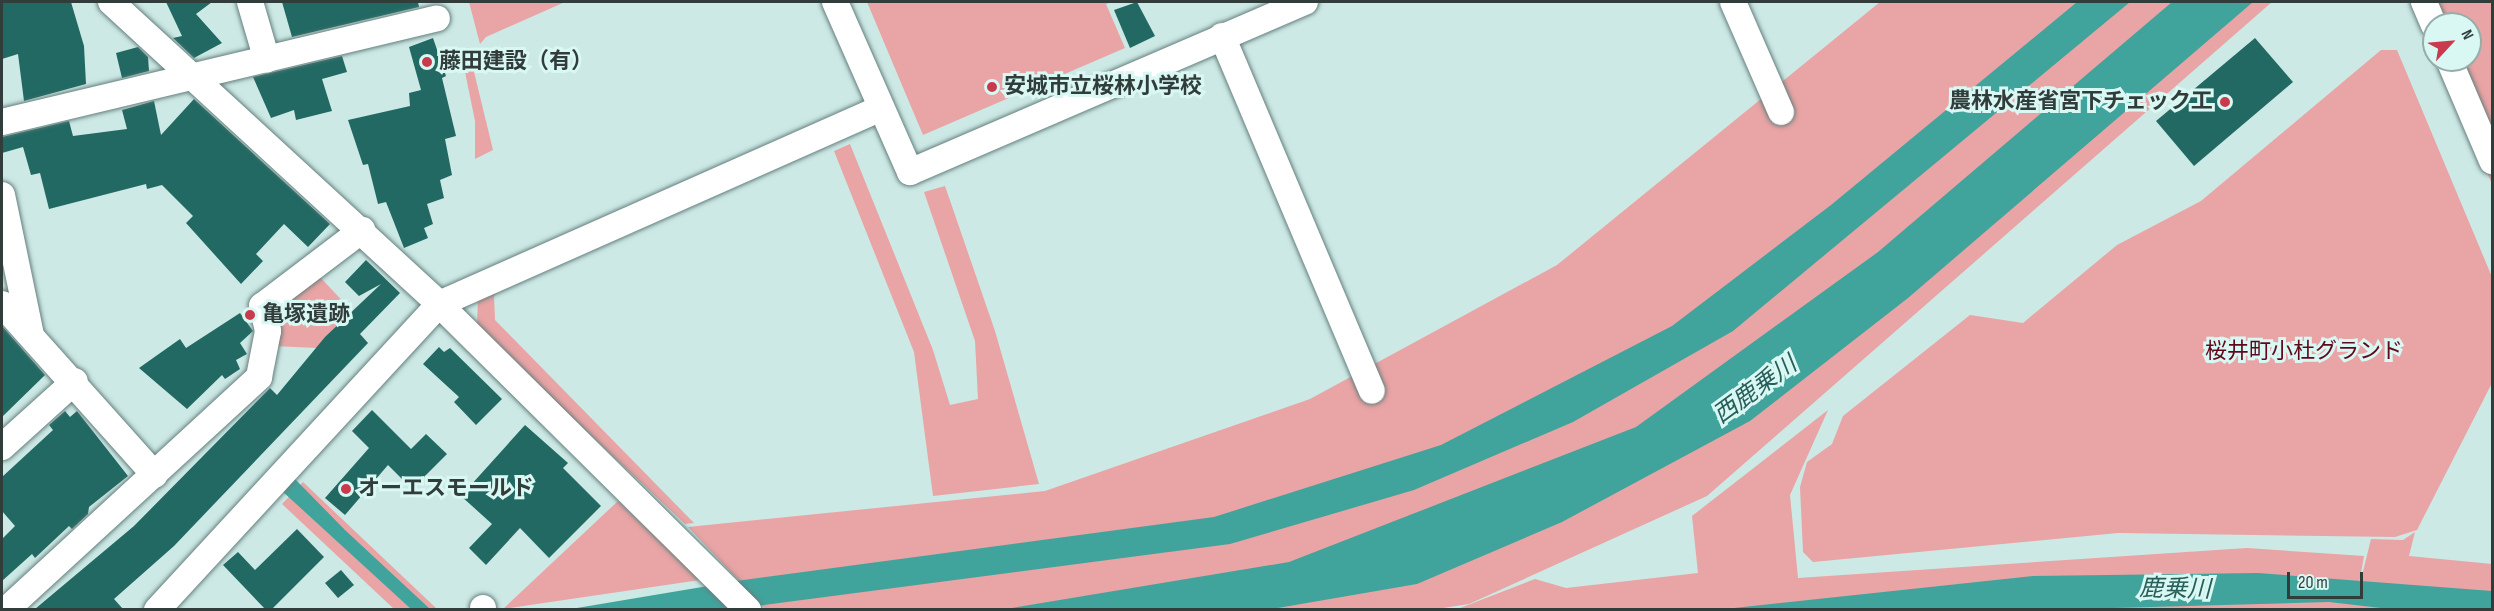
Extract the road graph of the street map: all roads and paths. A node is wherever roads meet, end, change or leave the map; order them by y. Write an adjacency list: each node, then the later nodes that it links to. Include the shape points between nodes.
1 (111, 2): 10 (street)
2 (250, 2): 8 (street)
3 (835, 2): 11 (street)
4 (1305, 2): 7 (street)
5 (1733, 2): 12 (street)
6 (437, 18): 8 (street)
7 (1222, 36): 11 (street, via 910,172); 21 (street)
8 (267, 60): 10 (street)
9 (2454, 72): 14 (street)
10 (196, 78): 13 (street); 16 (street)
11 (879, 110): 18 (street)
12 (1781, 112)
13 (2, 122)
14 (2493, 161)
15 (2, 195): 19 (street)
16 (362, 230): 18 (street); 23 (street, via 262,306 268,331 259,377)
17 (2, 304): 19 (street)
18 (439, 304): 24 (street); 26 (street)
19 (31, 335): 20 (street)
20 (75, 381): 22 (street); 23 (street)
21 (1372, 391)
22 (2, 447)
23 (155, 475): 25 (street)
24 (745, 606)
25 (6, 609)
26 (157, 609)

